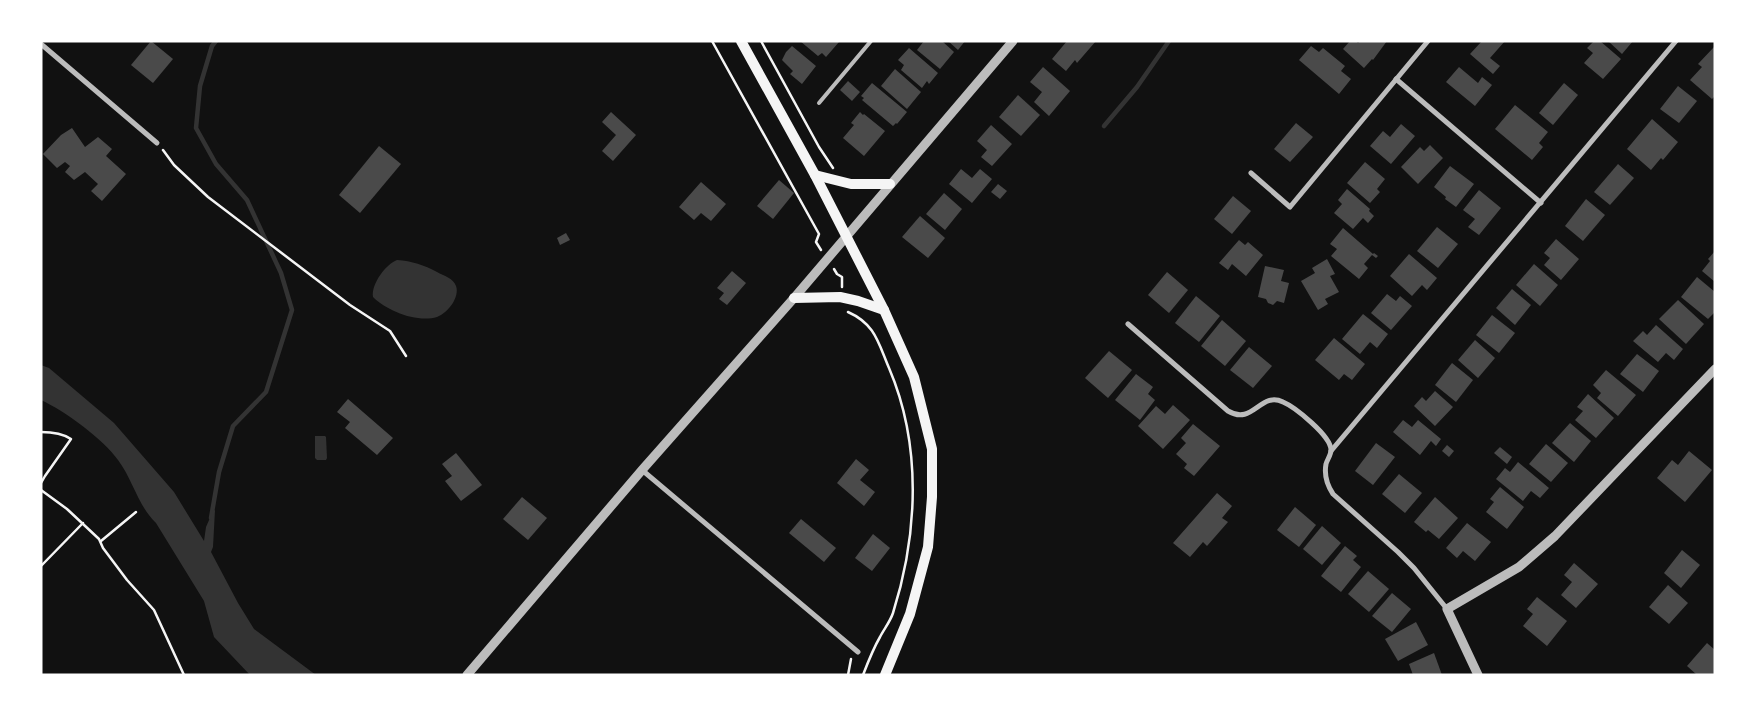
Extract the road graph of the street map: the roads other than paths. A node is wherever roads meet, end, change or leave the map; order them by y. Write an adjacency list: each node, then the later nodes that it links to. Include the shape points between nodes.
1 (741, 41): 11 (main road)
2 (871, 41): 8 (lane)
3 (1012, 41): 12 (street)
4 (1428, 41): 7 (street)
5 (1676, 41): 13 (street)
6 (41, 44): 9 (street)
7 (1396, 79): 10 (street, via 1290,207); 13 (street)
8 (819, 103)
9 (158, 143)
10 (1250, 173)
11 (815, 175): 12 (main road, via 851,184); 14 (main road)
12 (890, 184): 14 (street)
13 (1541, 203): 19 (street)
14 (846, 236): 15 (street); 16 (main road)
15 (794, 298): 16 (main road, via 840,297); 20 (street)
16 (884, 310): 24 (main road, via 914,377 932,449 928,547 910,614)
17 (1128, 324): 19 (street, via 1234,415 1247,415 1270,400 1284,402 1324,435)
18 (1715, 369): 21 (street, via 1534,556 1504,578)
19 (1331, 451): 21 (street, via 1325,473 1332,494 1414,568)
20 (642, 470): 22 (street); 23 (street)
21 (1447, 609): 25 (street)
22 (856, 651)
23 (467, 675)
24 (885, 675)
25 (1478, 675)

